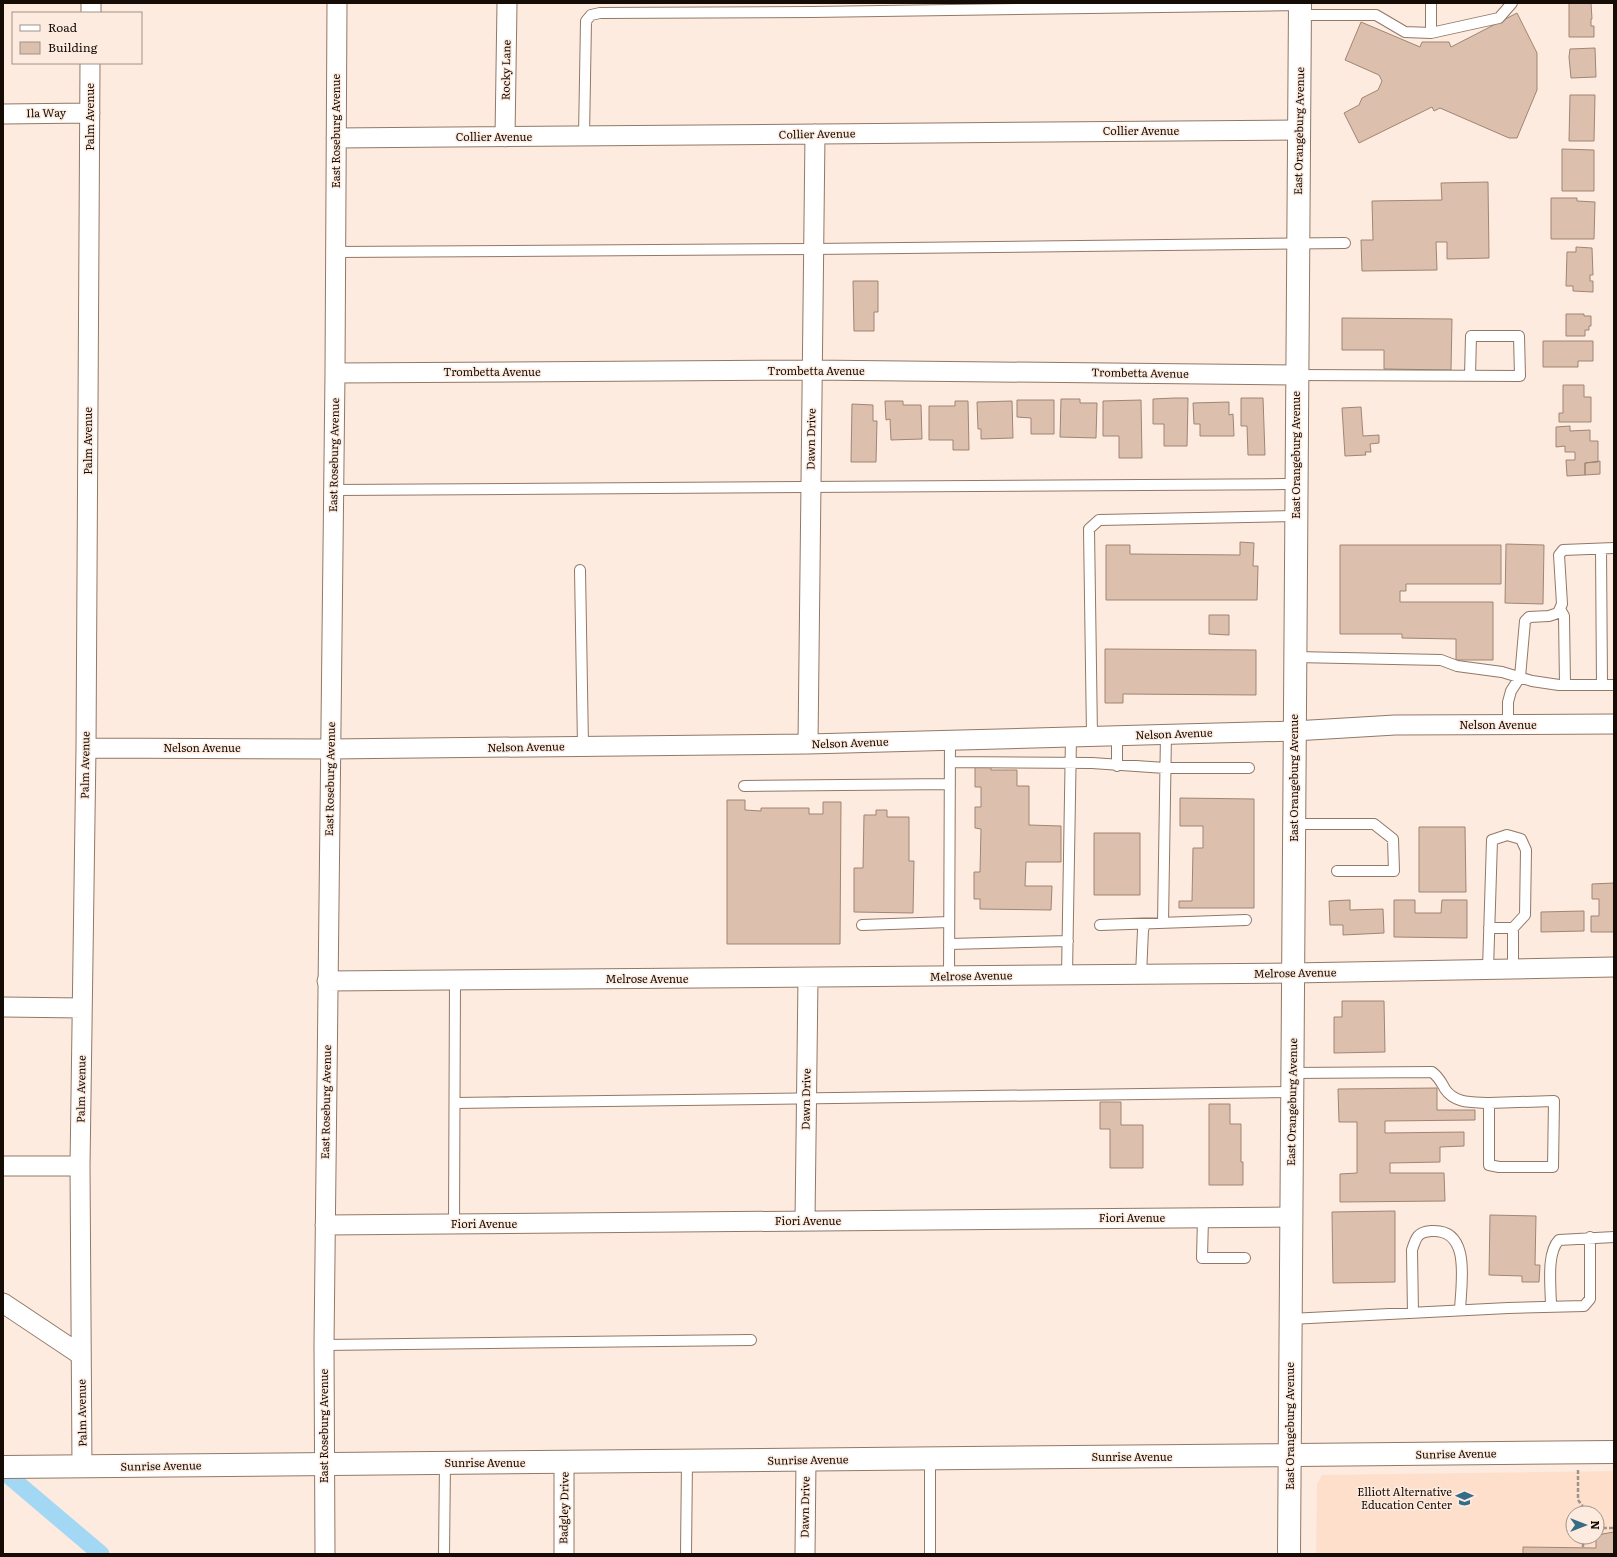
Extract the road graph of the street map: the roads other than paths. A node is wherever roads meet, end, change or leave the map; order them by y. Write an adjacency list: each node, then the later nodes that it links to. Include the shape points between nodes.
1 (337, 3): 14 (street, East Roseburg Avenue)
2 (507, 3): 13 (street, Rocky Lane)
3 (1431, 3): 6 (lane)
4 (1512, 3): 6 (lane, via 1499,18)
5 (1300, 8): 6 (lane, via 1376,15 1405,32); 10 (street, East Orangeburg Avenue); 12 (lane, via 600,13 591,15 586,21)
6 (1431, 33)
7 (90, 64): 8 (street, Palm Avenue)
8 (90, 113): 9 (street, Ila Way); 46 (street, Palm Avenue)
9 (3, 114)
10 (1299, 130): 11 (street, Collier Avenue); 16 (street, East Orangeburg Avenue)
11 (815, 134): 12 (street, Collier Avenue); 17 (street, Dawn Drive)
12 (584, 136): 13 (street, Collier Avenue)
13 (505, 137): 14 (street, Collier Avenue)
14 (336, 138): 18 (street, East Roseburg Avenue)
15 (1345, 243): 16 (lane)
16 (1298, 244): 17 (lane); 21 (street, East Orangeburg Avenue)
17 (813, 249): 18 (lane); 19 (street, Dawn Drive)
18 (336, 252): 20 (street, East Roseburg Avenue)
19 (811, 370): 20 (street, Trombetta Avenue); 21 (street, Trombetta Avenue); 24 (street, Dawn Drive)
20 (335, 373): 25 (street, East Roseburg Avenue)
21 (1297, 375): 22 (lane); 23 (street, East Orangeburg Avenue)
22 (1470, 376): 22 (lane, via 1520,376 1519,336 1471,336)
23 (1296, 484): 24 (lane); 26 (street, East Orangeburg Avenue)
24 (810, 486): 25 (lane); 44 (street, Dawn Drive)
25 (334, 490): 47 (street, East Roseburg Avenue)
26 (1296, 516): 31 (street, East Orangeburg Avenue); 40 (lane, via 1099,520 1089,529)
27 (1614, 548): 28 (lane)
28 (1601, 549): 30 (lane, via 1563,550 1559,555 1562,604); 34 (lane)
29 (580, 570): 45 (lane)
30 (1560, 608): 32 (lane, via 1558,613 1530,617 1526,622); 33 (lane, via 1564,616)
31 (1295, 657): 32 (lane, via 1441,660 1457,666); 38 (street, East Orangeburg Avenue)
32 (1520, 677): 33 (lane); 37 (lane, via 1511,690)
33 (1565, 685): 34 (lane)
34 (1602, 685): 35 (lane)
35 (1614, 685)
36 (1614, 724): 37 (street, Nelson Avenue)
37 (1508, 725): 38 (street, Nelson Avenue, via 1395,726)
38 (1294, 731): 39 (street, Nelson Avenue); 55 (street, East Orangeburg Avenue)
39 (1166, 734): 41 (street, Nelson Avenue); 51 (lane)
40 (1092, 736): 41 (street, Nelson Avenue); 42 (street, Nelson Avenue)
41 (1117, 736): 50 (lane)
42 (1071, 737): 43 (street, Nelson Avenue); 49 (lane)
43 (950, 740): 44 (street, Nelson Avenue); 48 (lane)
44 (808, 744): 45 (street, Nelson Avenue)
45 (583, 746): 47 (street, Nelson Avenue)
46 (86, 748): 47 (street, Nelson Avenue); 78 (street, Palm Avenue)
47 (330, 749): 76 (street, East Roseburg Avenue)
48 (950, 762): 49 (lane); 53 (lane)
49 (1070, 763): 50 (lane); 65 (lane)
50 (1117, 766): 51 (lane)
51 (1166, 768): 52 (lane); 59 (lane)
52 (1249, 768)
53 (950, 784): 54 (lane); 58 (lane)
54 (744, 786)
55 (1294, 824): 56 (lane, via 1374,824 1393,839 1394,871); 70 (street, East Orangeburg Avenue)
56 (1337, 871)
57 (1246, 920): 59 (lane)
58 (949, 922): 61 (lane); 66 (lane)
59 (1163, 923): 60 (lane)
60 (1146, 924): 62 (lane); 72 (lane, via 1143,930)
61 (862, 925)
62 (1100, 925)
63 (1489, 928): 64 (lane); 64 (lane, via 1492,840 1507,835 1521,839 1526,850 1525,916); 68 (lane)
64 (1514, 928): 69 (lane)
65 (1068, 941): 66 (lane); 71 (lane)
66 (949, 944): 73 (lane)
67 (1614, 967): 69 (street, Melrose Avenue)
68 (1488, 969): 69 (street, Melrose Avenue); 70 (street, Melrose Avenue)
69 (1513, 969)
70 (1293, 973): 72 (street, Melrose Avenue); 79 (street, East Orangeburg Avenue)
71 (1067, 975): 72 (street, Melrose Avenue); 73 (street, Melrose Avenue)
72 (1141, 975)
73 (949, 976): 74 (street, Melrose Avenue)
74 (808, 978): 75 (street, Melrose Avenue); 80 (street, Dawn Drive)
75 (455, 980): 76 (street, Melrose Avenue); 81 (lane)
76 (327, 981): 89 (street, East Roseburg Avenue)
77 (3, 1007): 78 (street)
78 (82, 1008): 84 (street, Palm Avenue)
79 (1292, 1082): 80 (lane); 82 (lane, via 1432,1072 1439,1077 1453,1098 1466,1102); 85 (street, East Orangeburg Avenue)
80 (806, 1097): 81 (lane); 87 (street, Dawn Drive)
81 (455, 1102): 88 (lane)
82 (1489, 1103): 82 (lane, via 1489,1165 1553,1167 1554,1101)
83 (3, 1166): 84 (street)
84 (80, 1166): 100 (street, Palm Avenue)
85 (1291, 1217): 86 (street, Fiori Avenue); 97 (street, East Orangeburg Avenue)
86 (1203, 1218): 87 (street, Fiori Avenue); 92 (lane, via 1202,1258)
87 (805, 1221): 88 (street, Fiori Avenue)
88 (454, 1224): 89 (street, Fiori Avenue)
89 (325, 1225): 99 (street, East Roseburg Avenue)
90 (1590, 1237): 91 (lane); 94 (lane, via 1559,1240 1554,1245 1550,1260); 94 (lane, via 1590,1299 1584,1306)
91 (1614, 1237)
92 (1245, 1258)
93 (3, 1303): 100 (street)
94 (1551, 1306): 95 (lane)
95 (1460, 1310): 96 (lane); 96 (lane, via 1460,1250 1457,1241 1449,1233 1439,1230 1425,1231 1418,1234 1415,1240 1412,1250)
96 (1413, 1313): 97 (lane)
97 (1290, 1319): 102 (street, East Orangeburg Avenue)
98 (751, 1340): 99 (lane)
99 (324, 1345): 108 (street, East Roseburg Avenue)
100 (81, 1356): 110 (street, Palm Avenue)
101 (1614, 1452): 102 (street, Sunrise Avenue)
102 (1290, 1455): 103 (street, Sunrise Avenue); 117 (street, East Orangeburg Avenue)
103 (930, 1458): 104 (street, Sunrise Avenue); 116 (lane)
104 (806, 1460): 105 (street, Sunrise Avenue); 115 (street, Dawn Drive)
105 (687, 1461): 107 (street, Sunrise Avenue); 114 (lane)
106 (445, 1463): 107 (street, Sunrise Avenue); 108 (street, Sunrise Avenue); 112 (lane)
107 (564, 1463): 113 (street, Badgley Drive)
108 (324, 1464): 110 (street, Sunrise Avenue); 111 (street, East Roseburg Avenue)
109 (13, 1467): 110 (street, Sunrise Avenue)
110 (82, 1467)
111 (325, 1554)
112 (444, 1554)
113 (564, 1554)
114 (686, 1554)
115 (805, 1554)
116 (930, 1554)
117 (1289, 1554)

